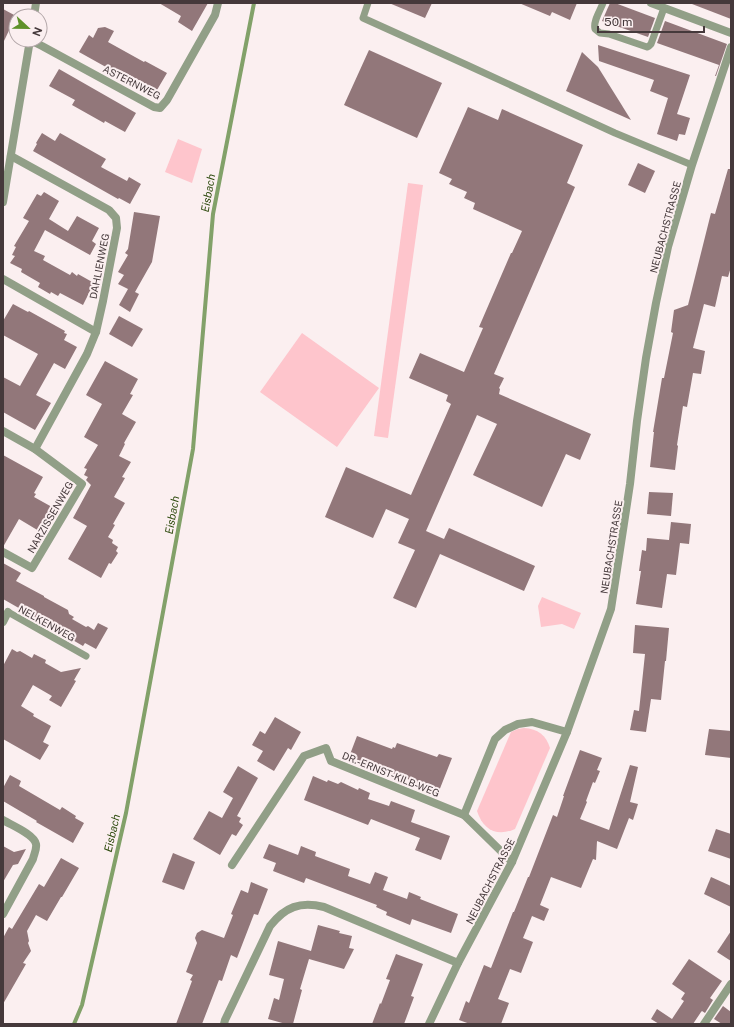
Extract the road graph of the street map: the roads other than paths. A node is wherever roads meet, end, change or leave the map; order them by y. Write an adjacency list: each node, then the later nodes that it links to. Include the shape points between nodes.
1 (218, 3): 9 (street, ASTERNWEG, via 216,15 160,108)
2 (368, 3): 11 (lane, via 362,18 615,133)
3 (603, 3): 5 (lane, via 596,18 595,29 647,47 651,44)
4 (651, 3): 5 (street)
5 (664, 8): 6 (street)
6 (731, 33)
7 (731, 47): 11 (street, NEUBACHSTRASSE)
8 (29, 48): 10 (street)
9 (46, 48)
10 (11, 156): 12 (street); 14 (street, DAHLIENWEG, via 109,210 116,218 117,228)
11 (692, 165): 21 (street, NEUBACHSTRASSE, via 668,247 656,302 612,609)
12 (3, 202)
13 (3, 279): 14 (street)
14 (96, 332): 16 (street, via 87,354)
15 (3, 431): 16 (street, NARZISSENWEG)
16 (35, 449): 17 (street, NARZISSENWEG, via 82,484 32,568)
17 (3, 552)
18 (8, 612): 19 (street, NELKENWEG); 20 (lane, NELKENWEG)
19 (3, 622)
20 (86, 656)
21 (567, 732): 22 (street, via 532,722 518,724 505,730 495,739); 24 (street, NEUBACHSTRASSE)
22 (464, 815): 24 (street, DR.-ERNST-KILB-WEG); 25 (street, DR.-ERNST-KILB-WEG, via 331,761 326,748 304,756)
23 (3, 820): 26 (street, via 31,836 36,842 33,859)
24 (512, 862): 27 (street, NEUBACHSTRASSE)
25 (232, 865)
26 (3, 914)
27 (458, 963): 29 (street, via 324,906 298,905 282,913 270,926); 30 (street, NEUBACHSTRASSE)
28 (731, 984): 31 (street)
29 (224, 1024)
30 (429, 1024)
31 (704, 1024)

